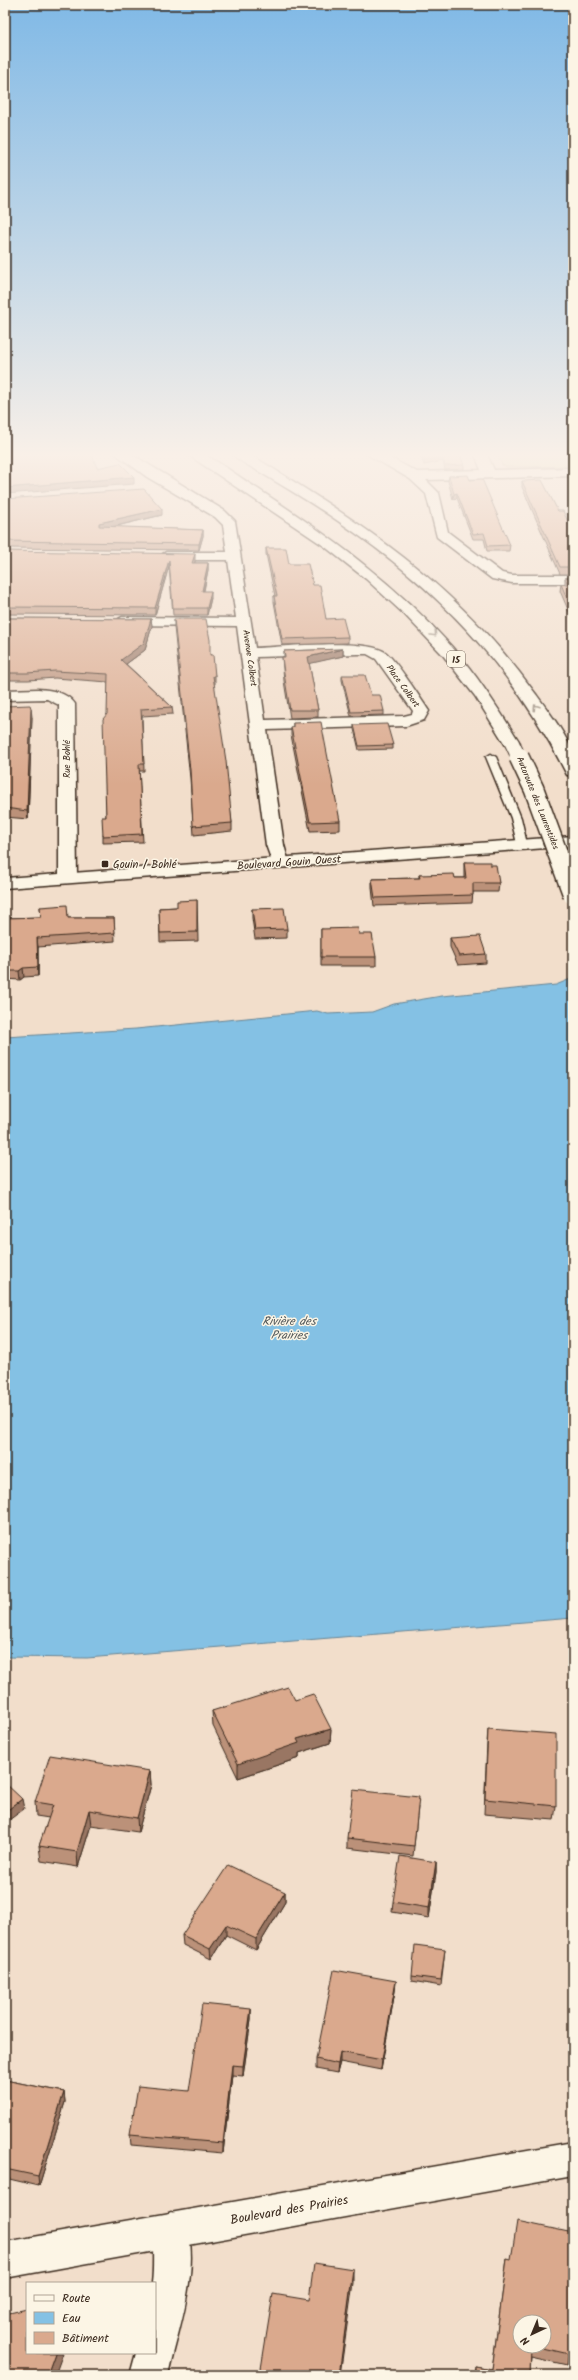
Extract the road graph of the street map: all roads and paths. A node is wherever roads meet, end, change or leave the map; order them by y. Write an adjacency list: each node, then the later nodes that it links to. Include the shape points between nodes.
1 (235, 563): 7 (main road, Avenue Colbert)
2 (358, 563): 18 (main road, Autoroute des Laurentides / 15, one-way to 18, bridge, via 432,631 463,667 493,710 512,742 534,789)
3 (404, 563): 12 (main road, one-way to 3, via 556,740 509,670 466,620 429,583)
4 (480, 563): 5 (main road, via 497,576 512,579)
5 (573, 579)
6 (106, 621): 7 (main road)
7 (244, 622): 8 (main road, Avenue Colbert)
8 (248, 653): 10 (main road, Avenue Colbert); 10 (main road, Place Colbert, via 358,649 374,651 381,656 421,711 418,717 406,721)
9 (5, 695): 16 (main road, Rue Bohlé, via 48,696 67,704)
10 (259, 725): 15 (main road, Avenue Colbert, via 275,845)
11 (491, 758): 14 (lane, via 516,818)
12 (573, 771)
13 (573, 841): 14 (main road, Boulevard Gouin Ouest)
14 (522, 844): 15 (main road, Boulevard Gouin Ouest)
15 (280, 862): 16 (main road, Boulevard Gouin Ouest)
16 (68, 878): 17 (main road, Boulevard Gouin Ouest)
17 (5, 883)
18 (573, 895)
19 (573, 2159): 20 (main road, Boulevard des Prairies)
20 (171, 2230): 21 (main road, Boulevard des Prairies); 22 (main road, via 174,2251)
21 (5, 2260)
22 (156, 2344)
23 (154, 2354): 24 (main road)
24 (150, 2375)

